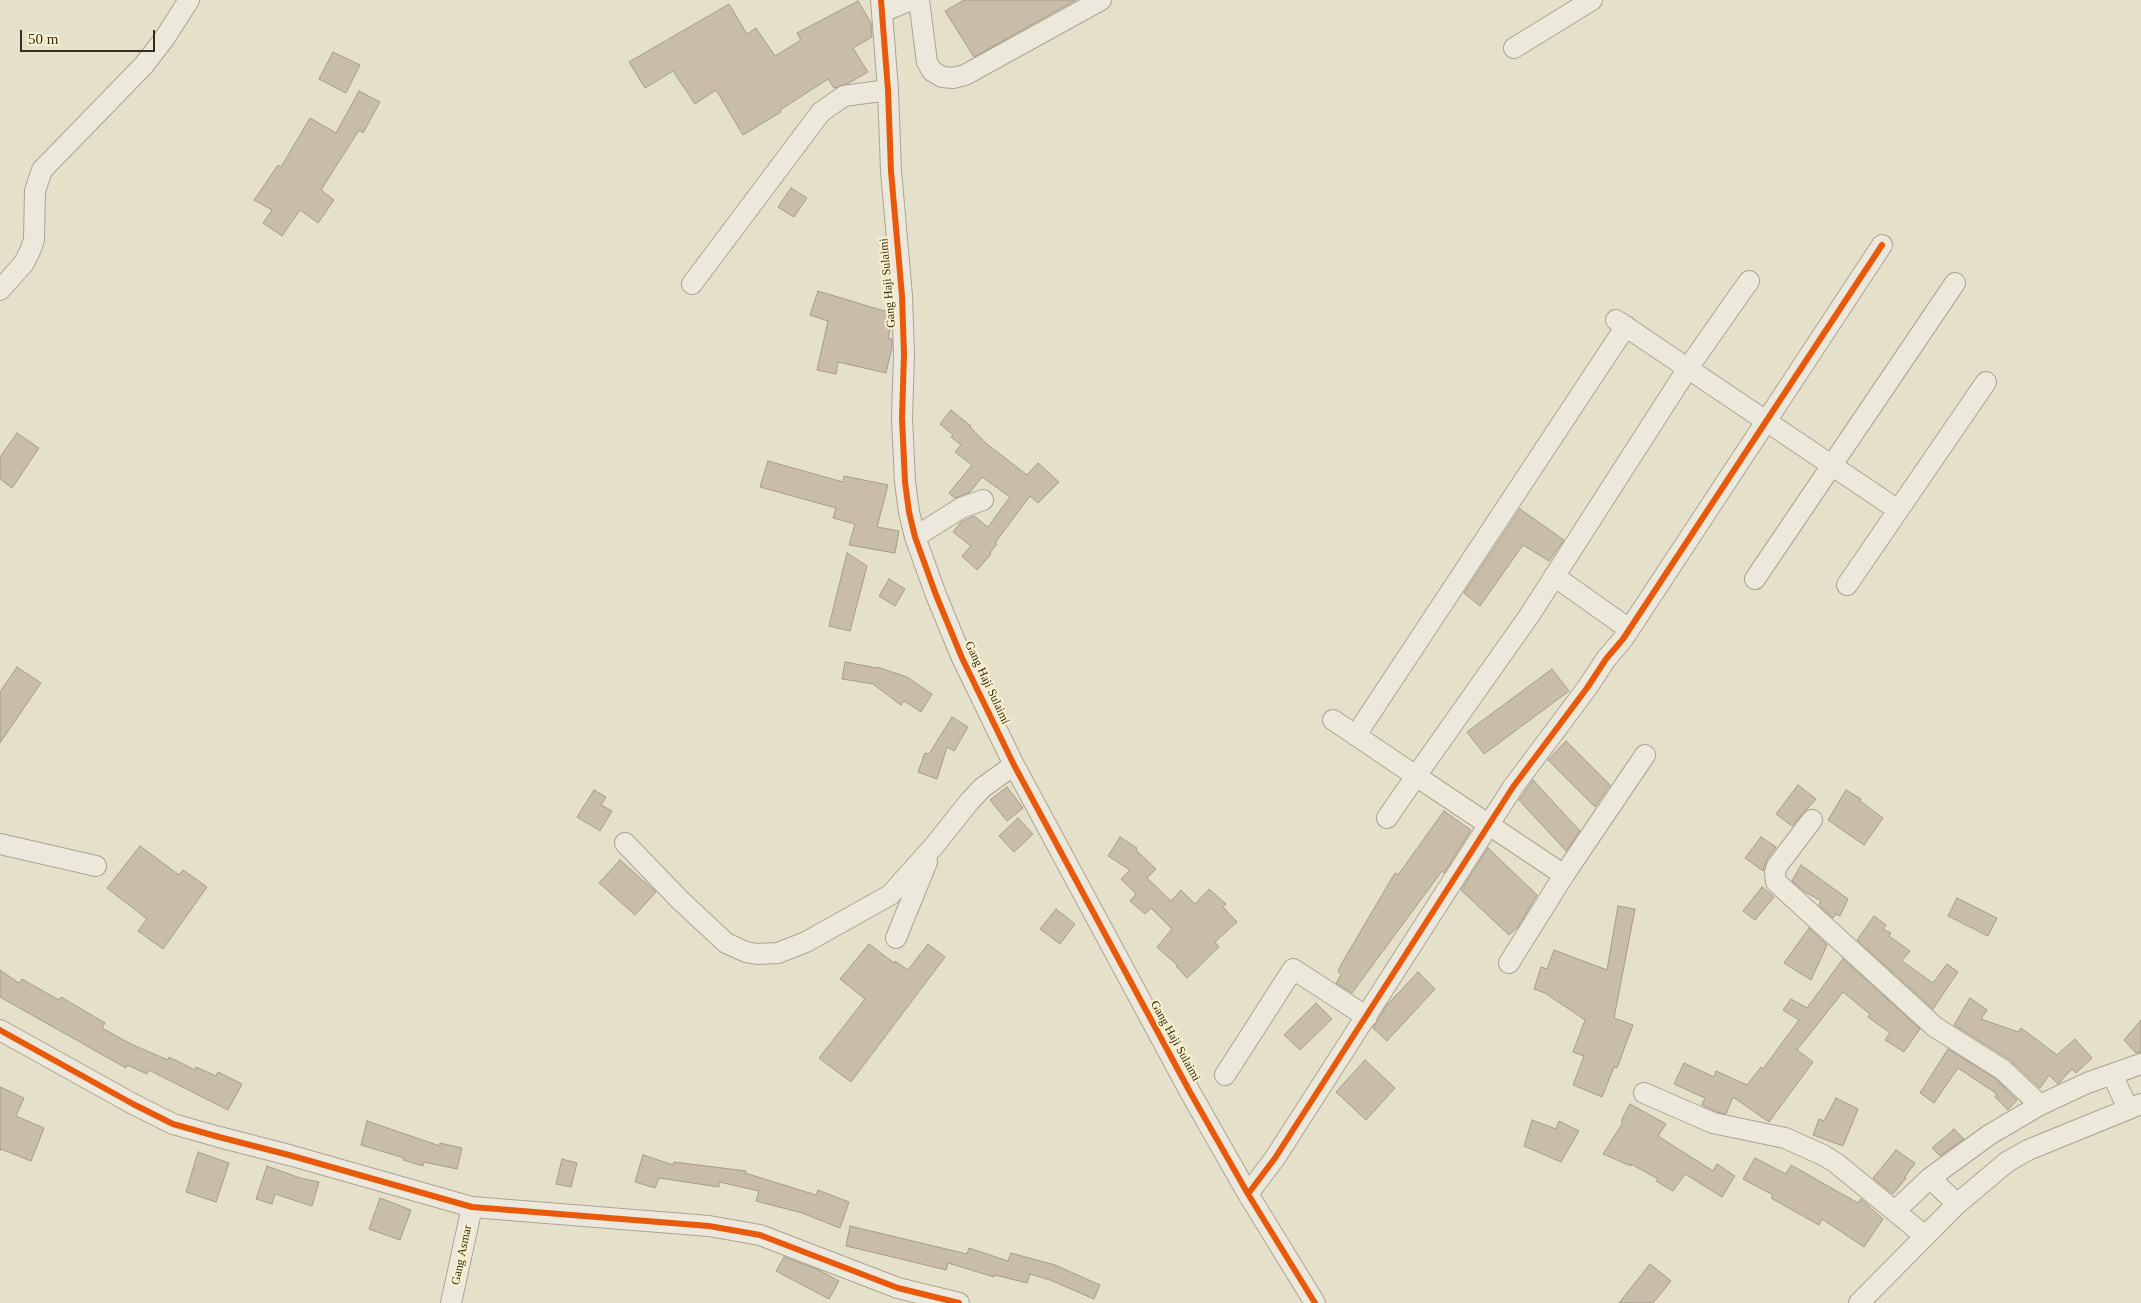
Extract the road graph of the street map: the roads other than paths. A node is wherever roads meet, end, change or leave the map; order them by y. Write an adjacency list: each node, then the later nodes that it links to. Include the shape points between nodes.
1 (190, 0): 13 (street, via 144,65 42,170 35,191 34,240 24,263)
2 (911, 0): 6 (street)
3 (919, 0): 4 (street, via 927,62 932,71 942,77 953,78 965,75)
4 (1100, 0)
5 (1592, 0): 7 (street)
6 (881, 6): 8 (street, Gang Haji Sulaimi)
7 (1514, 48)
8 (888, 90): 12 (street, via 844,96 822,112); 20 (street, Gang Haji Sulaimi, via 891,172 904,328 904,482)
9 (1882, 244): 16 (street)
10 (1748, 281): 14 (street)
11 (1956, 283): 17 (street)
12 (692, 284)
13 (0, 290)
14 (1688, 368): 16 (street); 21 (street); 26 (street, via 1620,322)
15 (1986, 382): 19 (street)
16 (1766, 421): 17 (street); 24 (street)
17 (1832, 465): 19 (street); 22 (street)
18 (983, 500): 20 (street, via 961,508)
19 (1898, 510): 23 (street)
20 (915, 537): 28 (street, Gang Haji Sulaimi, via 962,658)
21 (1554, 576): 24 (street); 29 (street)
22 (1755, 579)
23 (1847, 585)
24 (1629, 629): 32 (street, via 1532,761)
25 (1333, 720): 26 (street)
26 (1356, 735): 29 (street)
27 (1645, 755): 37 (street)
28 (1014, 765): 35 (street, via 982,788); 48 (street, Gang Haji Sulaimi)
29 (1416, 776): 30 (street); 32 (street)
30 (1387, 818)
31 (1812, 820): 46 (street, via 1777,866 1776,882 1936,1027 2003,1070)
32 (1490, 825): 37 (street); 40 (street)
33 (625, 843): 35 (street, via 726,943 735,949 758,954 791,949 873,906 903,883)
34 (0, 844): 36 (street)
35 (934, 846): 38 (street)
36 (96, 866)
37 (1564, 876): 39 (street)
38 (896, 938)
39 (1509, 963)
40 (1367, 1017): 43 (street, via 1293,969); 48 (street)
41 (0, 1030): 49 (street, via 173,1124)
42 (2141, 1064): 45 (street)
43 (1225, 1075)
44 (1644, 1093): 50 (street, via 1713,1123 1804,1145 1836,1163)
45 (2124, 1093): 46 (street, via 2087,1083); 47 (street, via 2022,1153 1987,1178)
46 (2040, 1105): 47 (street, via 1989,1136)
47 (1943, 1190): 50 (street); 50 (street)
48 (1248, 1194): 53 (street, Gang Haji Sulaimi)
49 (472, 1206): 51 (street, Gang Asmar); 52 (street, via 735,1230 787,1244 898,1288)
50 (1909, 1223): 54 (street)
51 (451, 1303)
52 (959, 1303)
53 (1315, 1303)
54 (1859, 1303)

